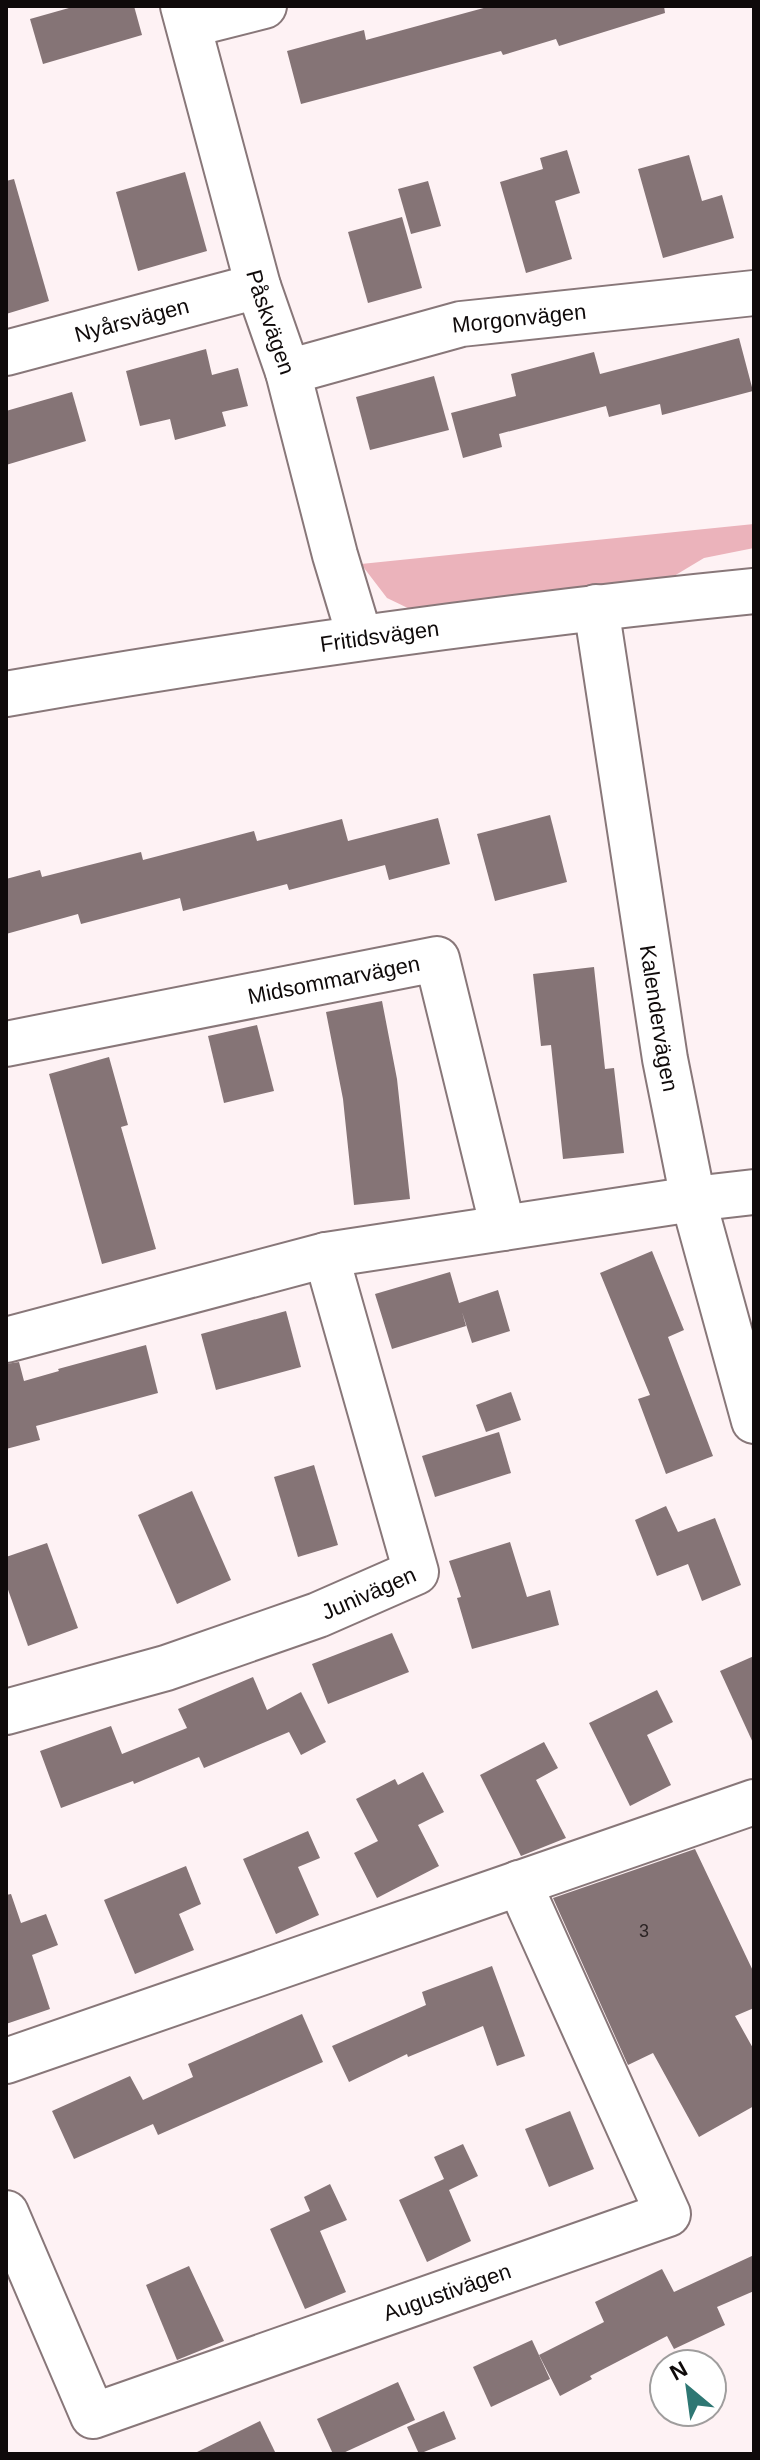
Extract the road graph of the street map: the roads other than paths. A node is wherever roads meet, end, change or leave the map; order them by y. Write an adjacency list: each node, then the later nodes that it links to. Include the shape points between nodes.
1 (264, 6): 2 (street)
2 (186, 16): 3 (street, Påskvägen)
3 (258, 286): 5 (street, Nyårsvägen); 6 (street, Påskvägen)
4 (754, 293): 6 (street, Morgonvägen, via 461,324)
5 (6, 353)
6 (288, 372): 9 (street, Påskvägen)
7 (754, 591): 8 (street, Fritidsvägen)
8 (596, 607): 9 (street, Fritidsvägen); 13 (street, Kalendervägen, via 665,1059)
9 (360, 638): 10 (street, Fritidsvägen)
10 (6, 694)
11 (6, 1044): 14 (street, Midsommarvägen, via 437,959)
12 (754, 1192): 13 (street)
13 (693, 1199): 14 (street); 17 (street, Kalendervägen)
14 (503, 1228): 15 (street)
15 (326, 1255): 16 (street); 18 (street, Junivägen, via 416,1572 318,1615 166,1668)
16 (6, 1340)
17 (754, 1421)
18 (6, 1712)
19 (754, 1802): 20 (street)
20 (519, 1883): 21 (street); 22 (street, Augustivägen, via 668,2214 93,2416)
21 (6, 2061)
22 (6, 2213)

